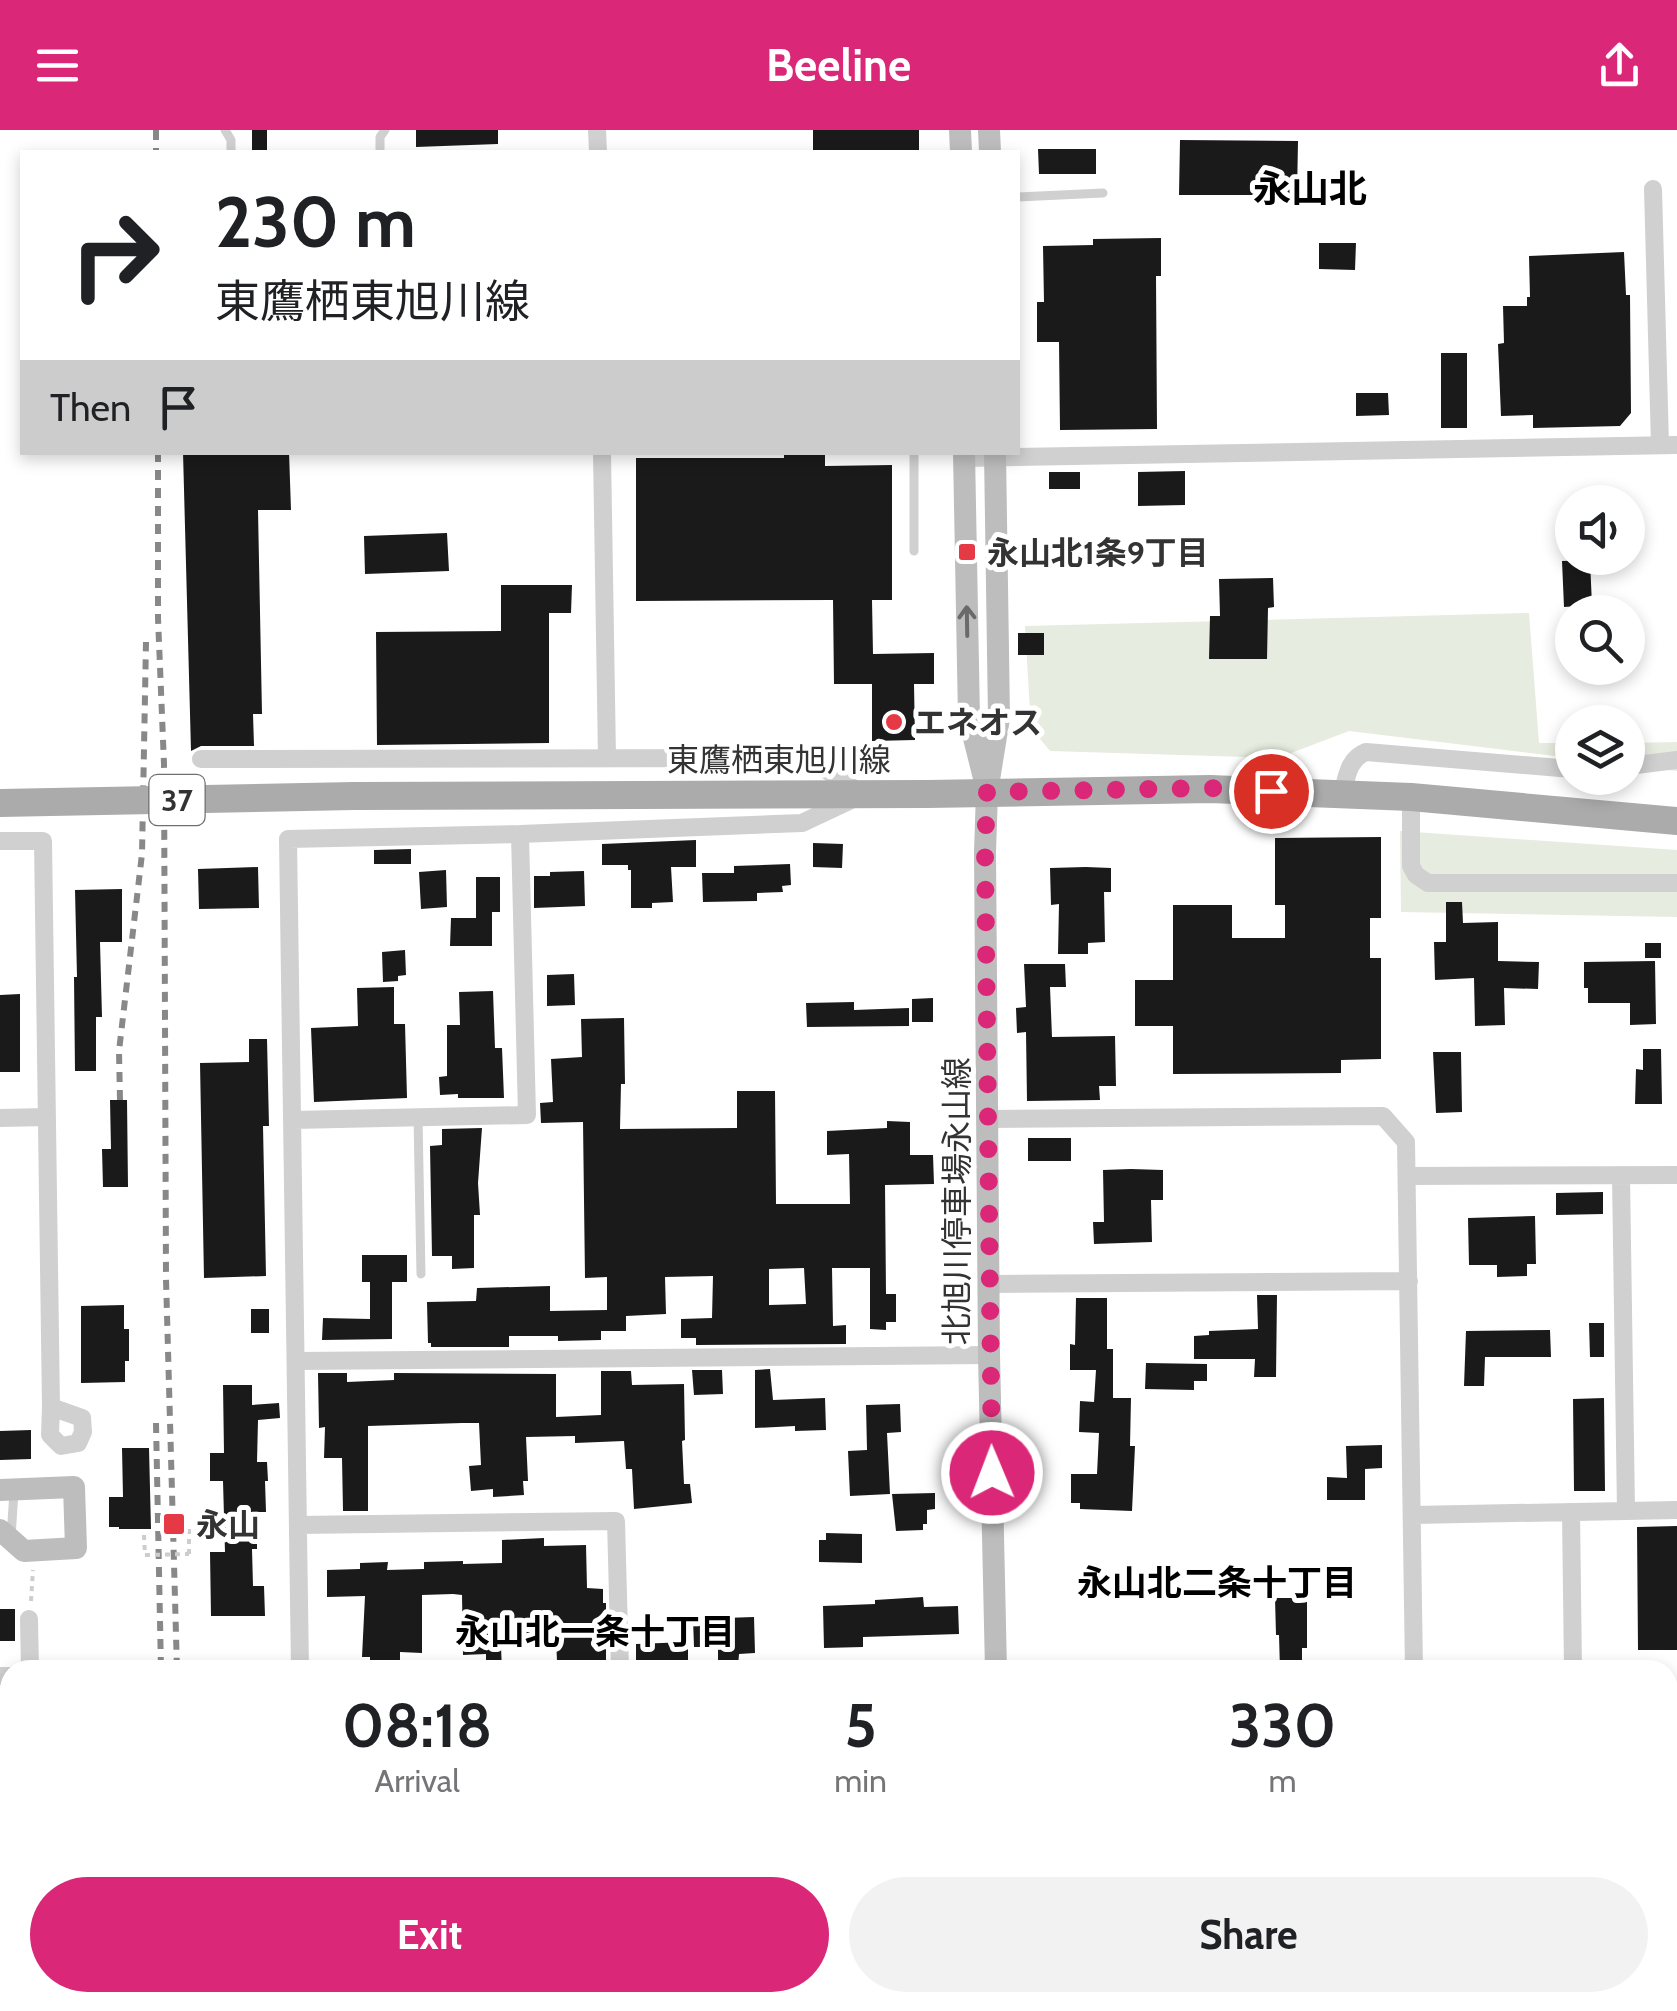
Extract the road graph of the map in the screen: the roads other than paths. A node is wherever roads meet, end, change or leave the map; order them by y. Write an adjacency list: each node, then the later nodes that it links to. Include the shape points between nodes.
1 (1653, 189): 4 (street)
2 (1102, 193): 3 (lane)
3 (1020, 197)
4 (1668, 445): 8 (street)
5 (602, 455): 11 (street)
6 (914, 455): 10 (lane)
7 (995, 455): 9 (street); 16 (main road, 北旭川停車場永山線, via 1000,718)
8 (1020, 455)
9 (964, 456): 16 (main road, 北旭川停車場永山線, one-way to 9, via 969,718)
10 (914, 552)
11 (606, 758): 12 (street); 17 (street, via 808,758)
12 (201, 759)
13 (1677, 760): 14 (street)
14 (1645, 764)
15 (1555, 767): 18 (street, via 1366,752 1350,764)
16 (987, 792): 17 (main road, 東鷹栖東旭川線 / 37); 18 (main road, 東鷹栖東旭川線 / 37, via 1210,788); 28 (main road, 北旭川停車場永山線)
17 (863, 794): 20 (main road, 東鷹栖東旭川線 / 37, bridge); 22 (street, via 802,824)
18 (1342, 794): 19 (main road, 東鷹栖東旭川線 / 37)
19 (1411, 797): 21 (main road, 東鷹栖東旭川線 / 37); 24 (street, via 1411,866 1428,883)
20 (0, 804)
21 (1677, 822)
22 (520, 834): 27 (street, via 526,1116); 29 (street, via 288,839)
23 (0, 841): 25 (street, via 43,841)
24 (1677, 883)
25 (47, 1117): 26 (street); 38 (street)
26 (0, 1118)
27 (418, 1118): 29 (street); 33 (lane)
28 (988, 1119): 31 (street, via 1383,1116 1406,1142); 35 (main road, 北旭川停車場永山線)
29 (293, 1120): 37 (street)
30 (1677, 1175): 32 (street)
31 (1408, 1176): 32 (street); 34 (street)
32 (1621, 1176): 41 (street)
33 (421, 1274)
34 (1409, 1281): 35 (street); 43 (street)
35 (990, 1284): 36 (main road, 北旭川停車場永山線)
36 (989, 1355): 37 (street); 50 (main road, 北旭川停車場永山線)
37 (297, 1361): 44 (street)
38 (51, 1407)
39 (7, 1490): 45 (lane); 45 (main road, via 74,1487 76,1548 24,1551)
40 (1677, 1510): 41 (street)
41 (1626, 1511): 42 (street)
42 (1571, 1512): 43 (street); 52 (street)
43 (1412, 1515): 51 (street)
44 (298, 1525): 48 (street); 49 (street, via 616,1521)
45 (6, 1535)
46 (30, 1618): 47 (street)
47 (30, 1660)
48 (300, 1660)
49 (620, 1660)
50 (996, 1660)
51 (1414, 1660)
52 (1572, 1660)

